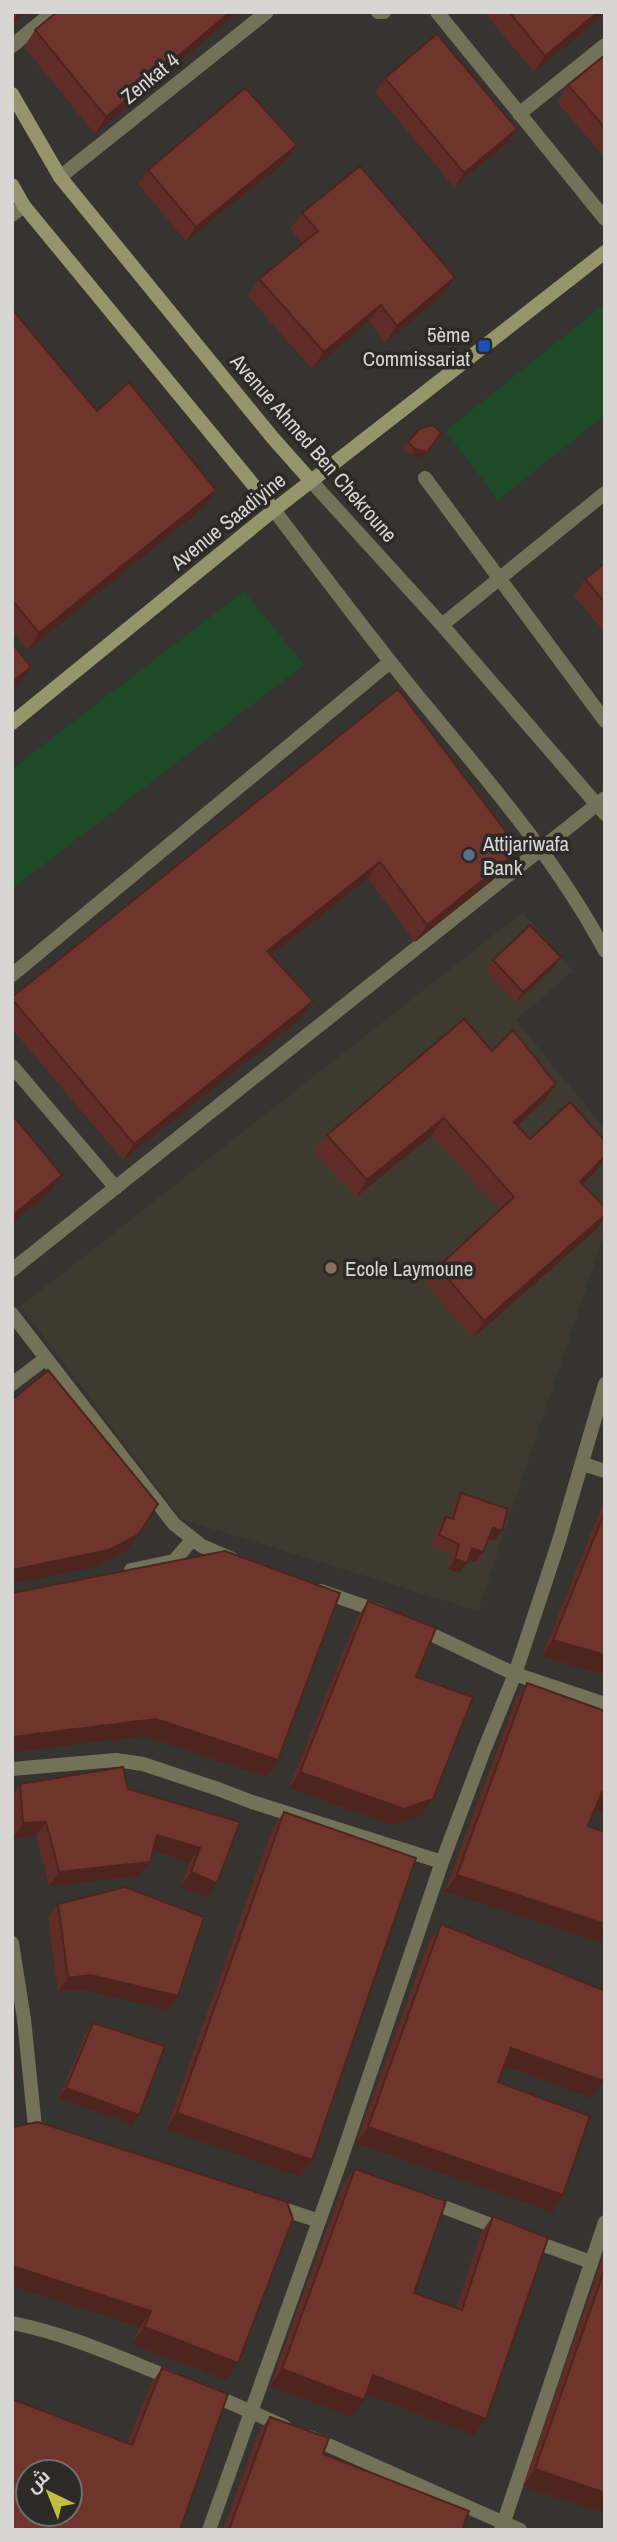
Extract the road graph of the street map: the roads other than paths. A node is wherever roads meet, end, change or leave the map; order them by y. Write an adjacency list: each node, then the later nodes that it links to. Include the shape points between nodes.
1 (53, 12): 7 (street)
2 (267, 12): 10 (street, Zenkat 4)
3 (377, 12): 4 (street)
4 (384, 12)
5 (437, 12): 9 (street)
6 (605, 45): 9 (street)
7 (12, 46)
8 (12, 94): 10 (main road, Avenue Ahmed Ben Chekroune)
9 (519, 114): 13 (street)
10 (60, 177): 16 (main road, Avenue Ahmed Ben Chekroune)
11 (12, 185): 12 (main road)
12 (18, 211): 18 (main road)
13 (605, 219)
14 (605, 253): 16 (main road, Avenue Saadiyine)
15 (425, 478): 19 (street)
16 (311, 481): 18 (main road, Avenue Saadiyine); 20 (street, Avenue Ahmed Ben Chekroune)
17 (605, 493): 19 (street)
18 (274, 510): 21 (street); 23 (main road, Avenue Saadiyine)
19 (499, 578): 20 (street); 22 (street)
20 (442, 625): 24 (street, Avenue Ahmed Ben Chekroune)
21 (390, 662): 25 (street); 27 (street)
22 (605, 721)
23 (12, 723)
24 (602, 806): 25 (street)
25 (541, 849): 26 (street); 29 (street)
26 (605, 951)
27 (12, 975)
28 (12, 1066): 29 (street)
29 (116, 1188): 30 (street)
30 (12, 1270)
31 (12, 1314): 32 (street)
32 (45, 1359): 33 (street); 37 (street, via 174,1524)
33 (12, 1384)
34 (605, 1384): 35 (street)
35 (583, 1464): 36 (street); 41 (street)
36 (605, 1471)
37 (192, 1540): 38 (street); 39 (street, via 174,1561)
38 (250, 1565)
39 (120, 1572)
40 (310, 1587): 41 (street, via 400,1620)
41 (515, 1674): 42 (street); 44 (street)
42 (605, 1704)
43 (12, 1769): 44 (street, via 116,1760 143,1764)
44 (442, 1862): 49 (street, via 426,1926 344,2170)
45 (12, 1943): 46 (street)
46 (35, 2129)
47 (414, 2195): 51 (street)
48 (266, 2203): 49 (street)
49 (318, 2221): 53 (street)
50 (604, 2226): 51 (street)
51 (591, 2262): 54 (street)
52 (12, 2323): 53 (street, via 86,2345)
53 (251, 2413): 54 (street, via 337,2448); 55 (street)
54 (502, 2527): 56 (street)
55 (209, 2530)
56 (520, 2530)

